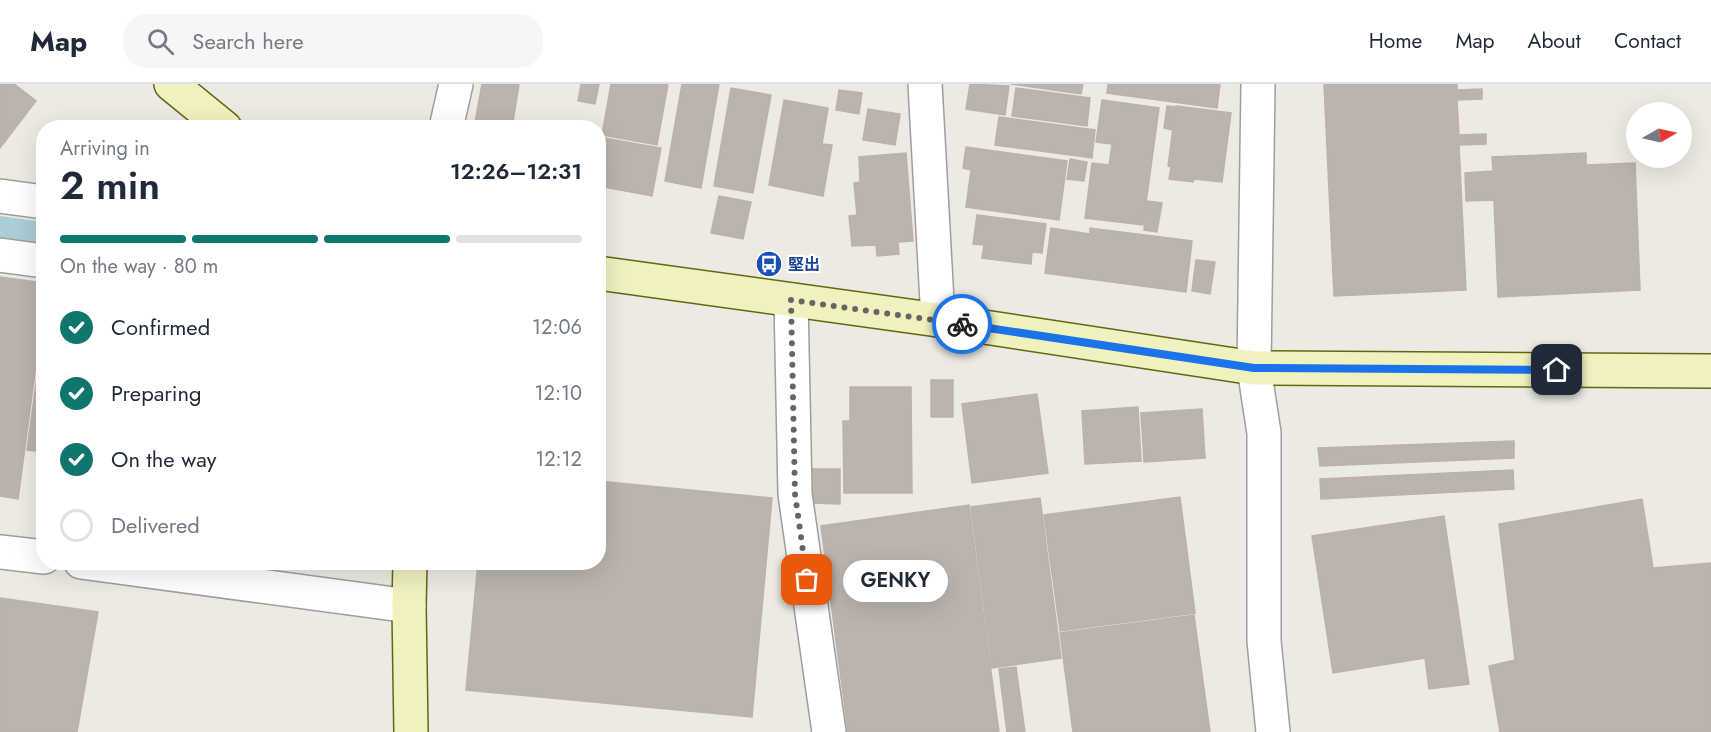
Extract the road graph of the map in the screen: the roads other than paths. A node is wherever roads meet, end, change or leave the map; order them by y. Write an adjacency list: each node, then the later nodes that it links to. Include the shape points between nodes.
1 (171, 84): 5 (street)
2 (456, 84): 6 (street)
3 (925, 84): 13 (street)
4 (1258, 84): 14 (street)
5 (215, 120)
6 (448, 120)
7 (0, 196): 8 (street)
8 (36, 201)
9 (0, 255): 10 (street)
10 (36, 260)
11 (606, 274): 12 (street)
12 (791, 300): 13 (street); 22 (street, via 795,494)
13 (938, 320): 14 (street)
14 (1254, 368): 15 (street); 23 (street, via 1264,433 1264,641)
15 (1711, 371)
16 (0, 552): 17 (street)
17 (36, 556)
18 (141, 570): 20 (street)
19 (410, 570): 20 (street)
20 (409, 606): 21 (street)
21 (411, 732)
22 (829, 732)
23 (1274, 732)

